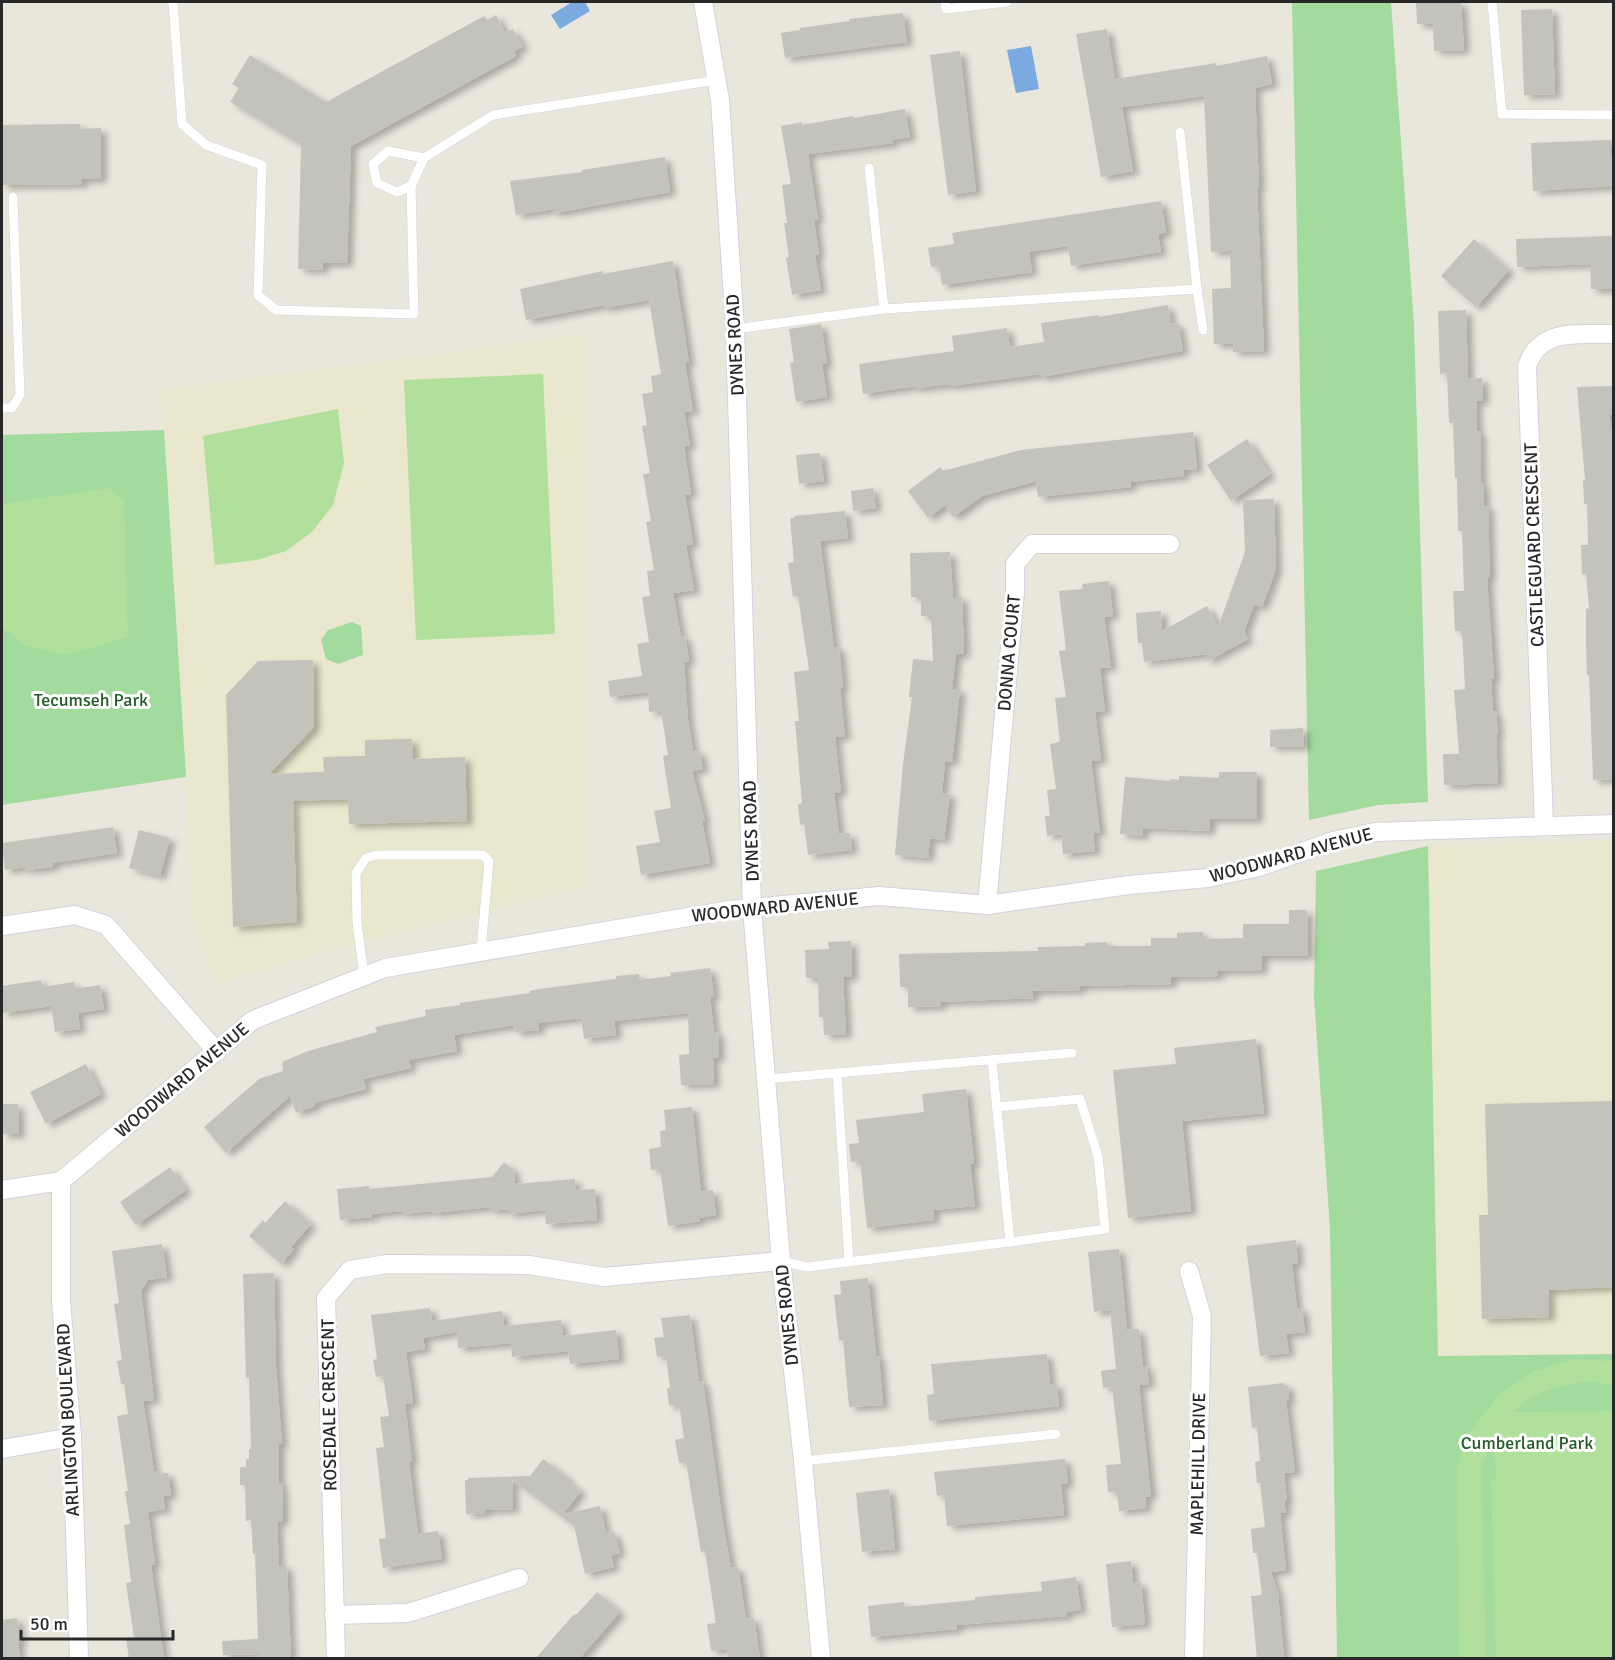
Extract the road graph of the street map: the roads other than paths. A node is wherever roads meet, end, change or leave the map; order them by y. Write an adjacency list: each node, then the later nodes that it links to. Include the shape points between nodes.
1 (173, 2): 11 (lane, via 182,124 206,145 262,165 258,295 276,310 414,314)
2 (704, 2): 6 (street, DYNES ROAD)
3 (945, 2): 4 (lane, via 946,9)
4 (1007, 2)
5 (1492, 2): 7 (lane, via 1502,114)
6 (717, 80): 9 (lane, via 493,115); 15 (street, DYNES ROAD)
7 (1614, 115)
8 (1180, 132): 13 (lane)
9 (424, 158): 11 (lane); 11 (lane, via 387,151 373,164 377,183 397,192)
10 (869, 168): 14 (lane)
11 (411, 186)
12 (13, 197): 18 (lane, via 20,395 12,408)
13 (1197, 289): 14 (lane); 16 (lane)
14 (884, 309): 15 (lane)
15 (735, 329): 23 (street, DYNES ROAD)
16 (1203, 330)
17 (1614, 334): 21 (street, CASTLEGUARD CRESCENT, via 1553,337 1541,343 1527,366)
18 (2, 408)
19 (1170, 544): 22 (street, DONNA COURT, via 1032,544 1015,564)
20 (1614, 824): 21 (street, WOODWARD AVENUE)
21 (1544, 825): 22 (street, WOODWARD AVENUE, via 1375,832 1208,878)
22 (987, 905): 23 (street, WOODWARD AVENUE, via 879,896)
23 (752, 908): 25 (street, WOODWARD AVENUE); 31 (street, DYNES ROAD)
24 (2, 926): 27 (street, via 75,915 106,925)
25 (481, 950): 26 (street, WOODWARD AVENUE, via 385,968); 26 (lane, via 489,861 483,855 377,855 366,858 356,873)
26 (364, 976): 27 (street, WOODWARD AVENUE, via 253,1020)
27 (217, 1052): 33 (street, WOODWARD AVENUE)
28 (1072, 1053): 29 (lane)
29 (992, 1060): 30 (lane); 32 (lane)
30 (837, 1073): 31 (lane); 37 (lane)
31 (766, 1079): 36 (street, DYNES ROAD)
32 (996, 1107): 35 (lane); 35 (lane, via 1080,1099 1098,1156 1105,1229)
33 (61, 1181): 34 (street); 40 (street, ARLINGTON BOULEVARD, via 61,1300)
34 (2, 1190)
35 (1010, 1242): 37 (lane)
36 (781, 1261): 37 (lane, via 807,1267); 42 (street, DYNES ROAD); 44 (street, ROSEDALE CRESCENT, via 604,1277 529,1265 387,1263 350,1270 326,1298)
37 (849, 1262)
38 (1189, 1270): 48 (street, MAPLEHILL DRIVE, via 1202,1316)
39 (1056, 1434): 42 (lane)
40 (72, 1437): 41 (street); 45 (street, ARLINGTON BOULEVARD)
41 (2, 1449)
42 (803, 1461): 47 (street, DYNES ROAD)
43 (519, 1578): 44 (street, via 408,1613)
44 (334, 1615): 46 (street, ROSEDALE CRESCENT)
45 (79, 1659)
46 (336, 1659)
47 (821, 1659)
48 (1194, 1659)

